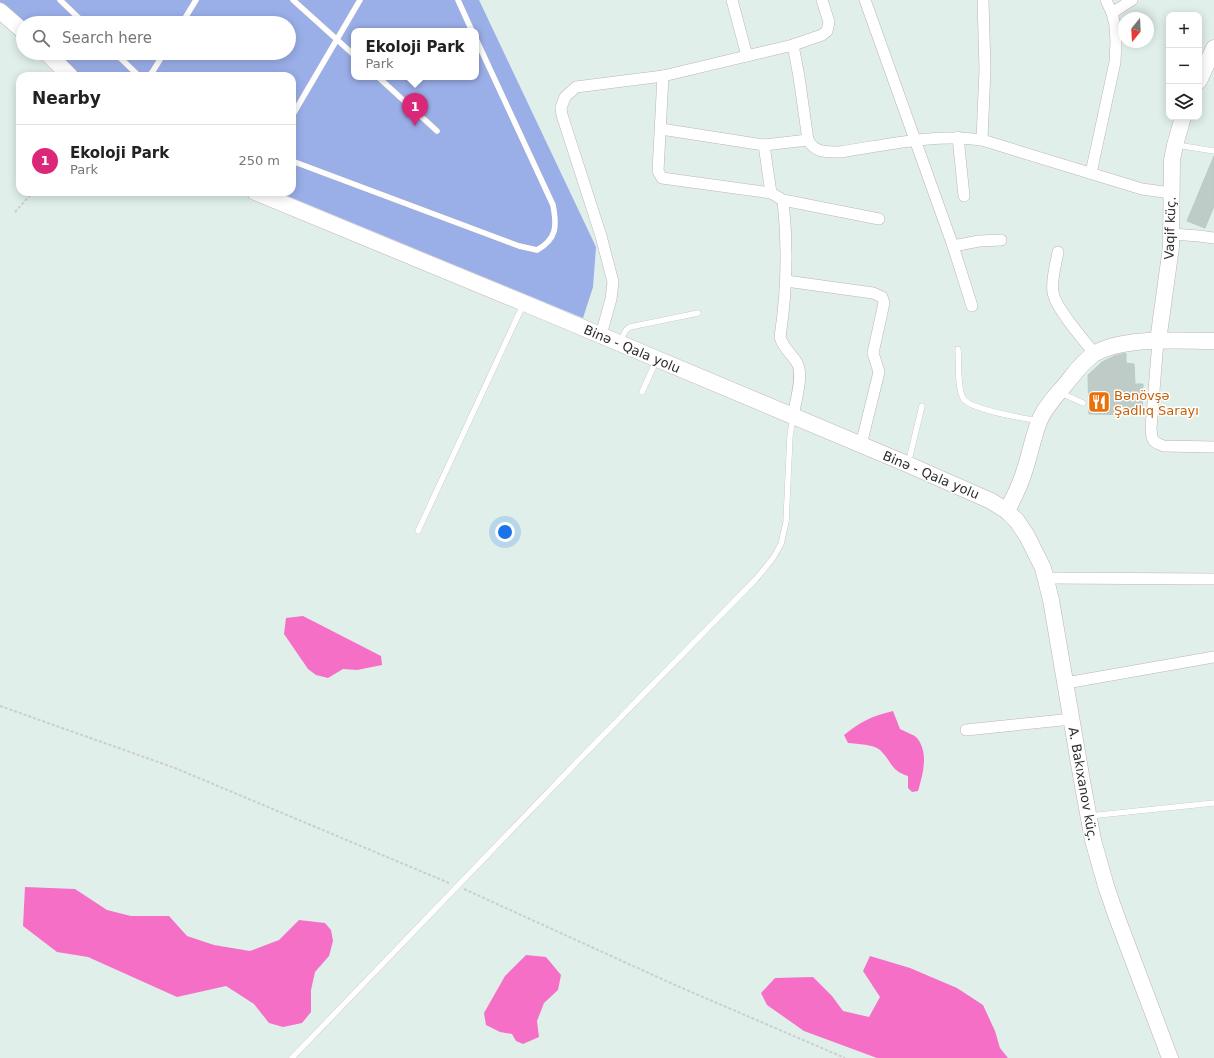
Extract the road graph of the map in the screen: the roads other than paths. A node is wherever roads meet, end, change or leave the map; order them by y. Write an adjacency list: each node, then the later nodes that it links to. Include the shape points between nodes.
1 (60, 0): 14 (lane)
2 (196, 0): 15 (lane)
3 (293, 0): 18 (lane)
4 (360, 0): 18 (lane)
5 (458, 0): 17 (lane)
6 (732, 0): 23 (street)
7 (822, 0): 19 (street, via 829,22 827,31 822,36)
8 (864, 0): 39 (street)
9 (983, 0): 40 (street)
10 (1106, 0): 13 (street)
11 (1132, 0): 13 (street)
12 (0, 11): 16 (main road)
13 (1112, 13): 45 (street, via 1116,42 1114,62)
14 (77, 16)
15 (186, 16)
16 (16, 25)
17 (471, 28)
18 (337, 40): 22 (lane); 33 (lane)
19 (793, 45): 23 (street); 38 (street)
20 (479, 46): 44 (lane, via 553,205 556,218 554,232 546,245 536,250 520,246)
21 (1214, 50): 30 (main road)
22 (351, 52)
23 (747, 56): 31 (street)
24 (54, 60): 27 (main road)
25 (122, 60): 28 (lane)
26 (160, 60): 29 (lane)
27 (66, 72)
28 (135, 72)
29 (152, 72)
30 (1202, 75)
31 (663, 76): 35 (street); 61 (street, via 576,87 565,97 561,108 613,282)
32 (381, 80): 36 (lane)
33 (296, 109)
34 (1182, 120): 42 (main road, Vaqif küç.)
35 (660, 129): 41 (street); 46 (street, via 658,171 662,178)
36 (437, 131)
37 (958, 137): 39 (street); 40 (street); 49 (street)
38 (808, 140): 39 (street, via 812,146 820,150 840,152); 41 (street)
39 (915, 140): 55 (street)
40 (982, 140): 45 (street)
41 (764, 144): 46 (street)
42 (1175, 145): 43 (lane); 47 (main road, Vaqif küç.)
43 (1214, 151)
44 (296, 162)
45 (1091, 173): 47 (street, via 1142,189)
46 (771, 194): 50 (street)
47 (1171, 194): 52 (main road, Vaqif küç.)
48 (265, 196): 58 (main road, Binə - Qala yolu)
49 (964, 196)
50 (783, 200): 51 (street); 57 (street)
51 (878, 219)
52 (1172, 234): 53 (street); 62 (main road, Vaqif küç.)
53 (1214, 238)
54 (1001, 240): 55 (street)
55 (953, 246): 59 (street)
56 (1058, 252): 66 (street, via 1053,284 1055,301)
57 (786, 280): 72 (street, via 780,337 800,369); 74 (street, via 873,293 882,297 884,303 873,353 880,372)
58 (524, 303): 61 (main road, Binə - Qala yolu); 78 (lane)
59 (972, 306)
60 (698, 313): 64 (lane, via 630,327)
61 (601, 335): 64 (main road, Binə - Qala yolu)
62 (1158, 341): 63 (main road); 66 (main road, via 1123,344); 75 (street, via 1152,439 1156,444 1164,446)
63 (1214, 341)
64 (618, 343): 67 (main road, Binə - Qala yolu)
65 (958, 349): 73 (lane, via 960,389 964,400 977,408)
66 (1095, 354): 69 (main road)
67 (657, 359): 68 (lane); 72 (main road, Binə - Qala yolu)
68 (642, 392)
69 (1059, 392): 70 (lane); 73 (main road)
70 (1084, 403)
71 (922, 406): 76 (lane)
72 (793, 416): 74 (main road, Binə - Qala yolu); 87 (lane, via 786,522 781,544 773,558 756,579)
73 (1039, 422): 77 (main road, via 1022,479)
74 (861, 445): 76 (main road, Binə - Qala yolu)
75 (1214, 447)
76 (908, 464): 77 (main road, Binə - Qala yolu, via 985,498)
77 (1007, 511): 79 (main road, A. Bakıxanov küç., via 1027,536)
78 (418, 530)
79 (1046, 578): 80 (street); 82 (main road, A. Bakıxanov küç.)
80 (1214, 579)
81 (1214, 656): 82 (street)
82 (1066, 683): 83 (main road, A. Bakıxanov küç.)
83 (1072, 719): 84 (street); 86 (main road, A. Bakıxanov küç.)
84 (966, 730)
85 (1214, 803): 86 (lane)
86 (1088, 816): 88 (main road, A. Bakıxanov küç., via 1106,886)
87 (292, 1058)
88 (1170, 1058)

